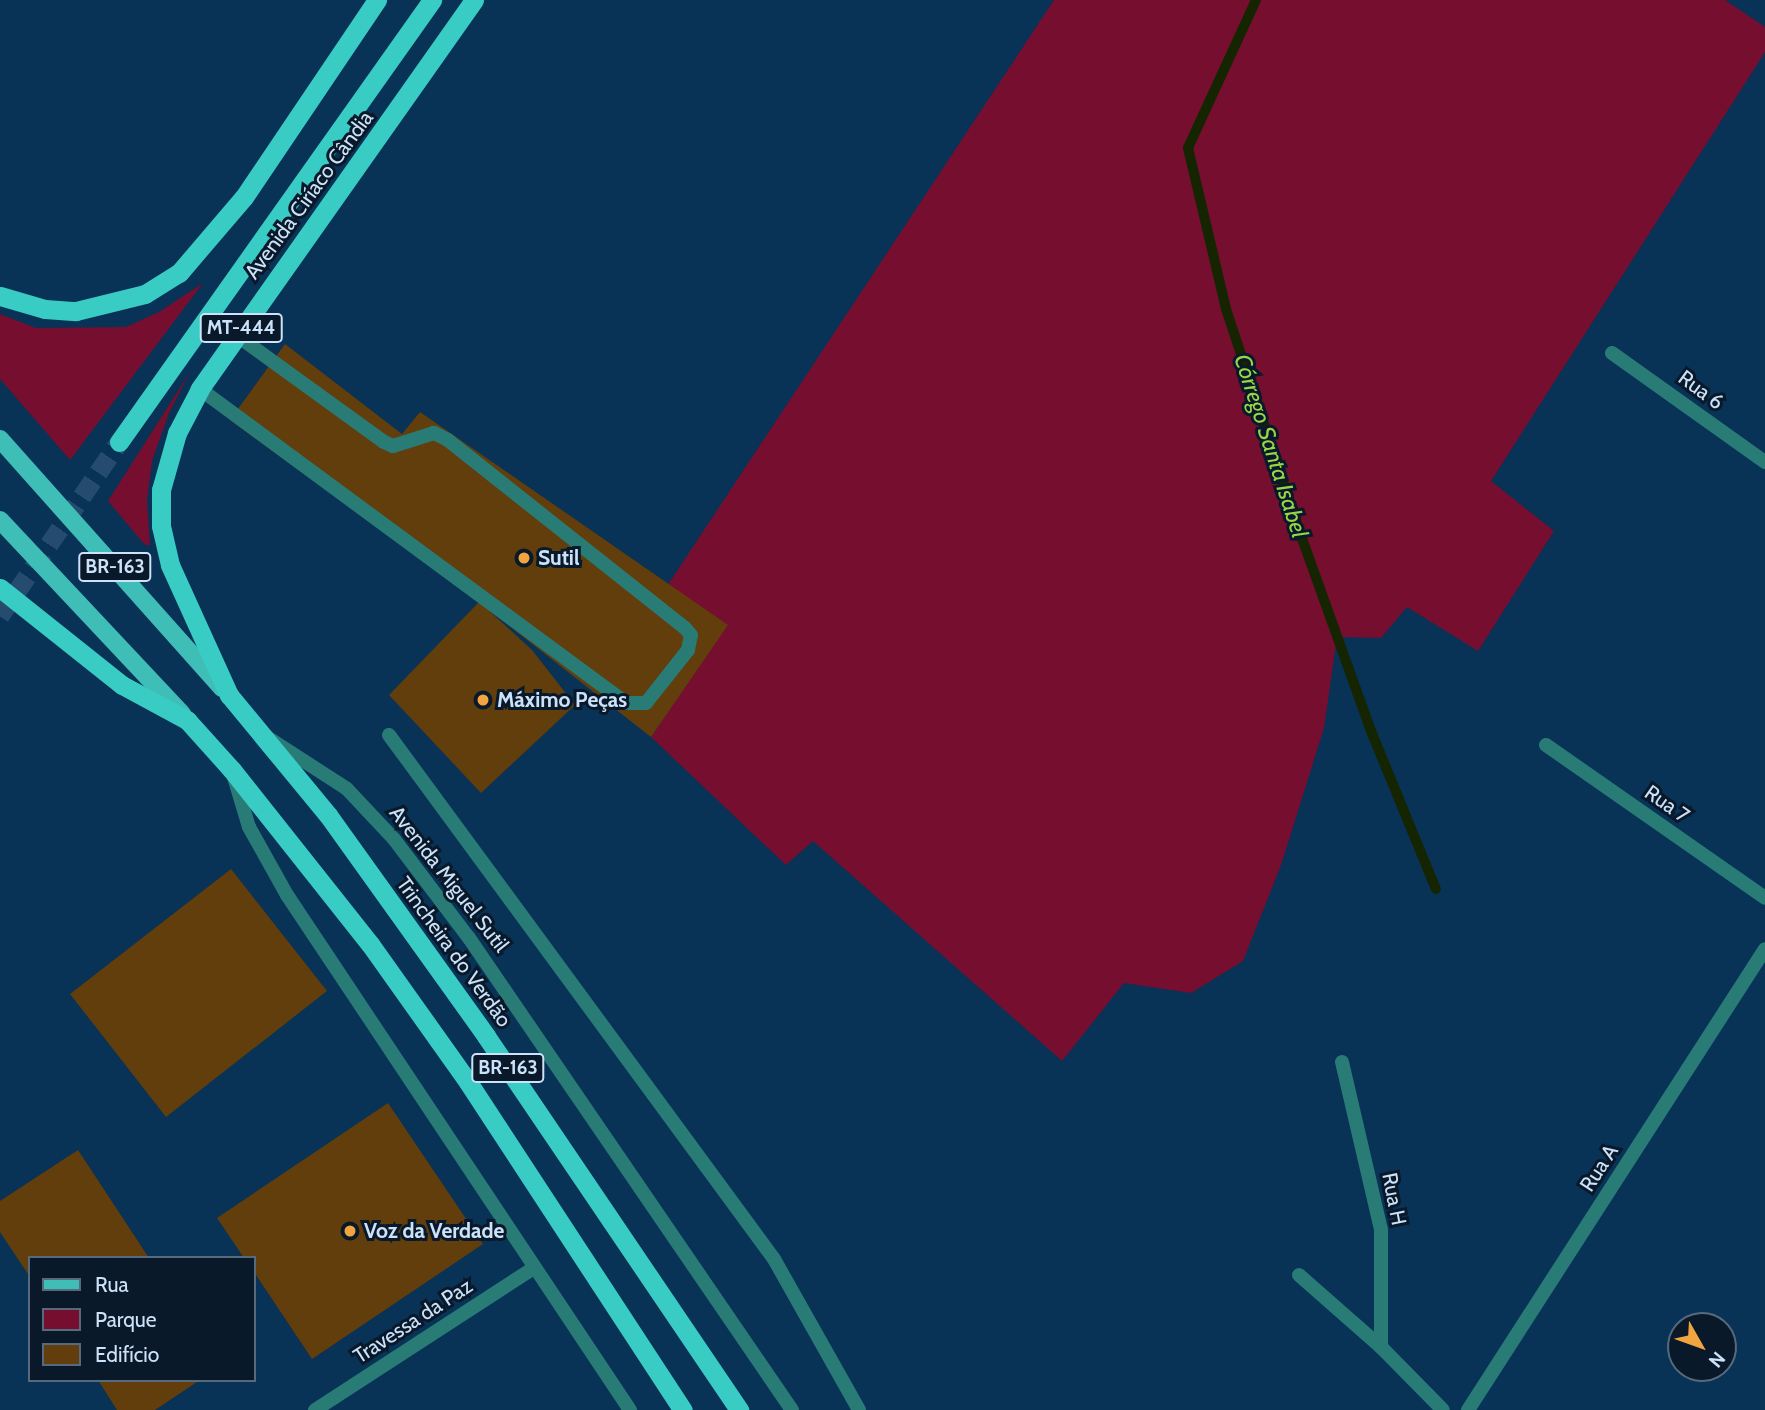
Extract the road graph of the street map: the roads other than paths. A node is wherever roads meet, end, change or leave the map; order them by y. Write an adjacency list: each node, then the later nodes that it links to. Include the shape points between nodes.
1 (377, 0): 4 (highway, via 244,197 179,274 145,294 76,311 45,309)
2 (432, 0): 9 (highway)
3 (474, 0): 5 (highway, Avenida Ciríaco Cândia / MT-444)
4 (0, 296)
5 (236, 335): 7 (highway, Avenida Ciríaco Cândia / MT-444); 7 (street, via 384,442 393,446 434,433 448,440 685,628 691,635 688,650 646,703 626,703)
6 (1612, 353): 10 (street, Rua 6)
7 (200, 389): 13 (highway, Avenida Ciríaco Cândia / MT-444, via 161,490 161,526 170,565)
8 (0, 439): 13 (main road, Avenida Miguel Sutil / BR-163)
9 (119, 442)
10 (1765, 462)
11 (0, 520): 14 (main road, BR-163)
12 (0, 588): 14 (highway, via 122,685)
13 (229, 695): 16 (highway, Avenida Miguel Sutil / BR-163)
14 (187, 720): 18 (highway, BR-163)
15 (389, 735): 30 (street, via 774,1259)
16 (264, 736): 28 (highway, Trincheira do Verdão / BR-163, via 327,815 486,1036); 29 (street, Avenida Miguel Sutil, via 347,789 394,839 469,938)
17 (1546, 745): 19 (street, Rua 7)
18 (232, 770): 22 (street, via 250,827 287,895); 27 (highway, BR-163, via 370,944 468,1082)
19 (1765, 898)
20 (1765, 949): 32 (street, Rua A)
21 (1342, 1062): 24 (street, Rua H, via 1381,1230)
22 (534, 1268): 25 (street, Travessa da Paz); 26 (street)
23 (1299, 1275): 24 (street)
24 (1381, 1347): 31 (street)
25 (315, 1410)
26 (629, 1410)
27 (683, 1410)
28 (739, 1410)
29 (792, 1410)
30 (859, 1410)
31 (1443, 1410)
32 (1468, 1410)

